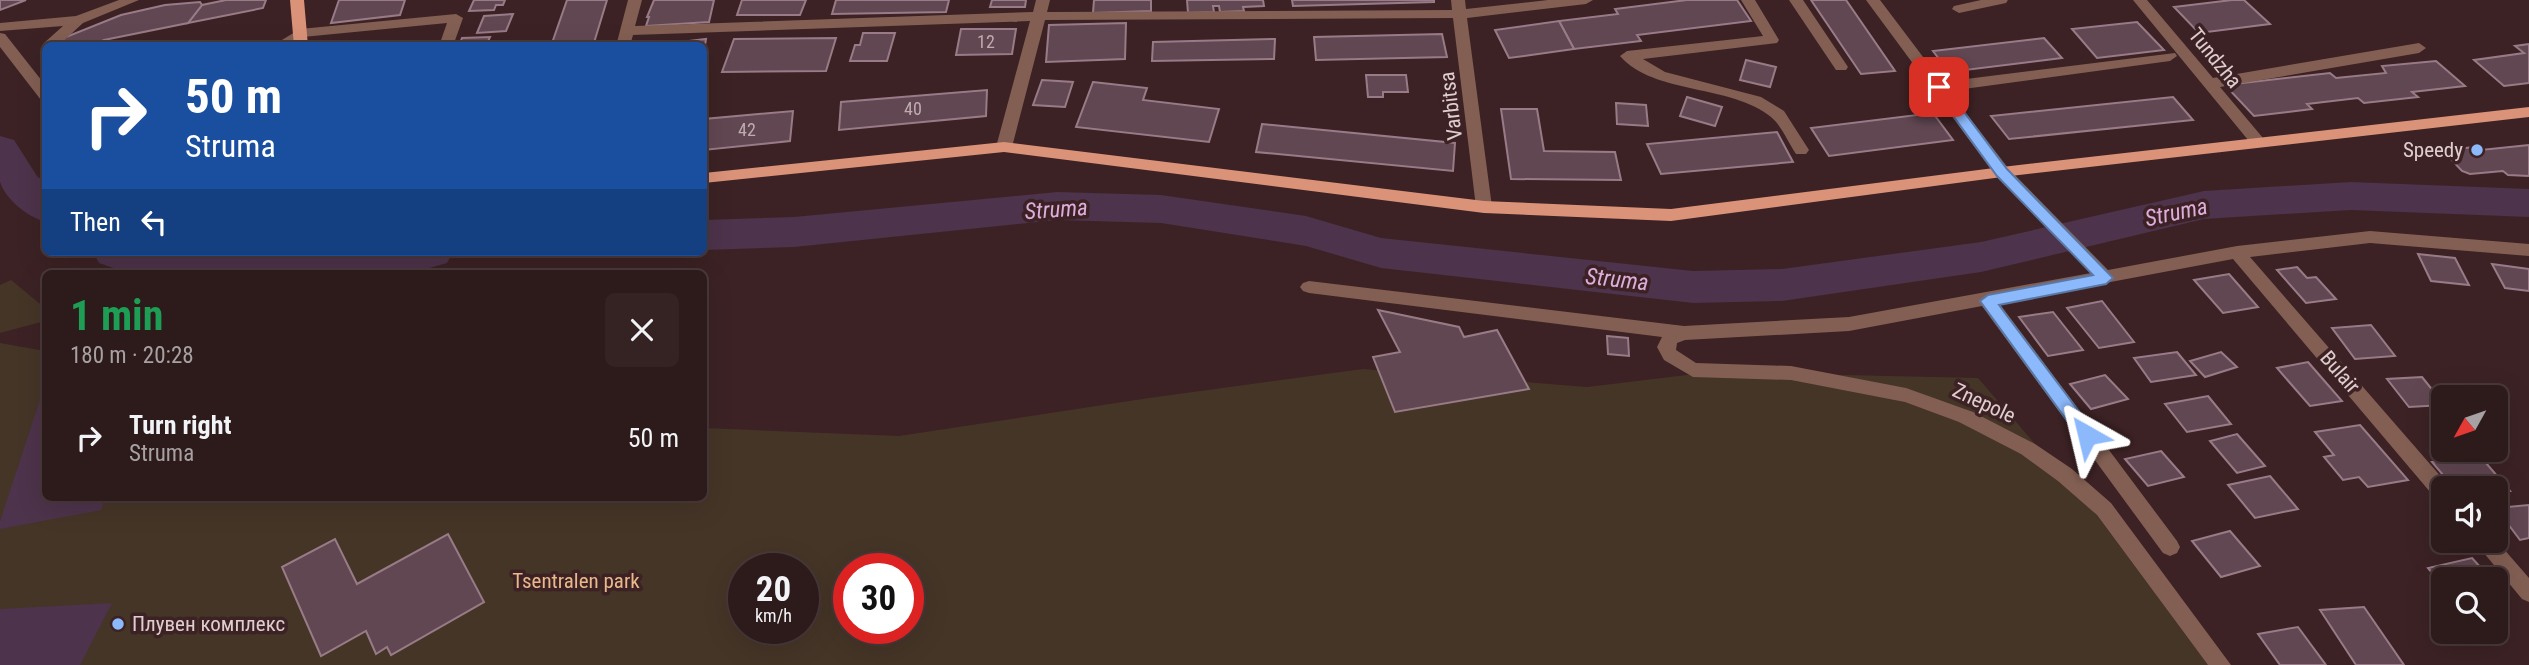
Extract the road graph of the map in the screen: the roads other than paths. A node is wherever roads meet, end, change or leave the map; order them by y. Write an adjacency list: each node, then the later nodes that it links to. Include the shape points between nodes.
1 (132, 0): 14 (street)
2 (298, 0): 18 (main road)
3 (635, 0): 17 (street)
4 (1043, 0): 13 (street)
5 (1586, 0): 11 (street)
6 (1748, 0): 32 (street, via 1772,40 1627,56 1660,75 1756,100 1779,114)
7 (1796, 0): 24 (street)
8 (1873, 0): 27 (street)
9 (2001, 0): 12 (street)
10 (2140, 0): 26 (street, Tundzha)
11 (1460, 7): 13 (street); 35 (street, Varbitsa)
12 (1959, 9)
13 (1039, 16): 17 (street); 31 (street)
14 (78, 20): 15 (street); 19 (street)
15 (0, 27)
16 (0, 37): 25 (street)
17 (625, 38)
18 (300, 39): 20 (street, via 456,18)
19 (53, 42)
20 (447, 42)
21 (2420, 48): 26 (street)
22 (42, 51): 25 (street)
23 (2169, 56): 27 (street)
24 (1841, 67)
25 (23, 68): 28 (street)
26 (2209, 85): 30 (street, Tundzha)
27 (1939, 87): 33 (street)
28 (42, 92)
29 (2529, 112): 30 (main road)
30 (2258, 142): 33 (main road)
31 (1004, 147): 34 (main road); 35 (main road)
32 (1801, 150)
33 (2002, 172): 35 (main road, via 1671,215); 38 (street)
34 (707, 178)
35 (1484, 207)
36 (2529, 250): 37 (street, via 2370,237)
37 (2237, 252): 38 (street); 42 (street, Bulair)
38 (2106, 278): 40 (street)
39 (1309, 287): 41 (street)
40 (1988, 301): 41 (street, via 1849,324); 43 (street)
41 (1684, 333): 46 (street, Znepole, via 1670,338 1666,347 1693,370 1791,373 1906,395 1965,416 2028,449 2104,509)
42 (2431, 479)
43 (2170, 547)
44 (2494, 553): 45 (street)
45 (2529, 593)
46 (2220, 665)

